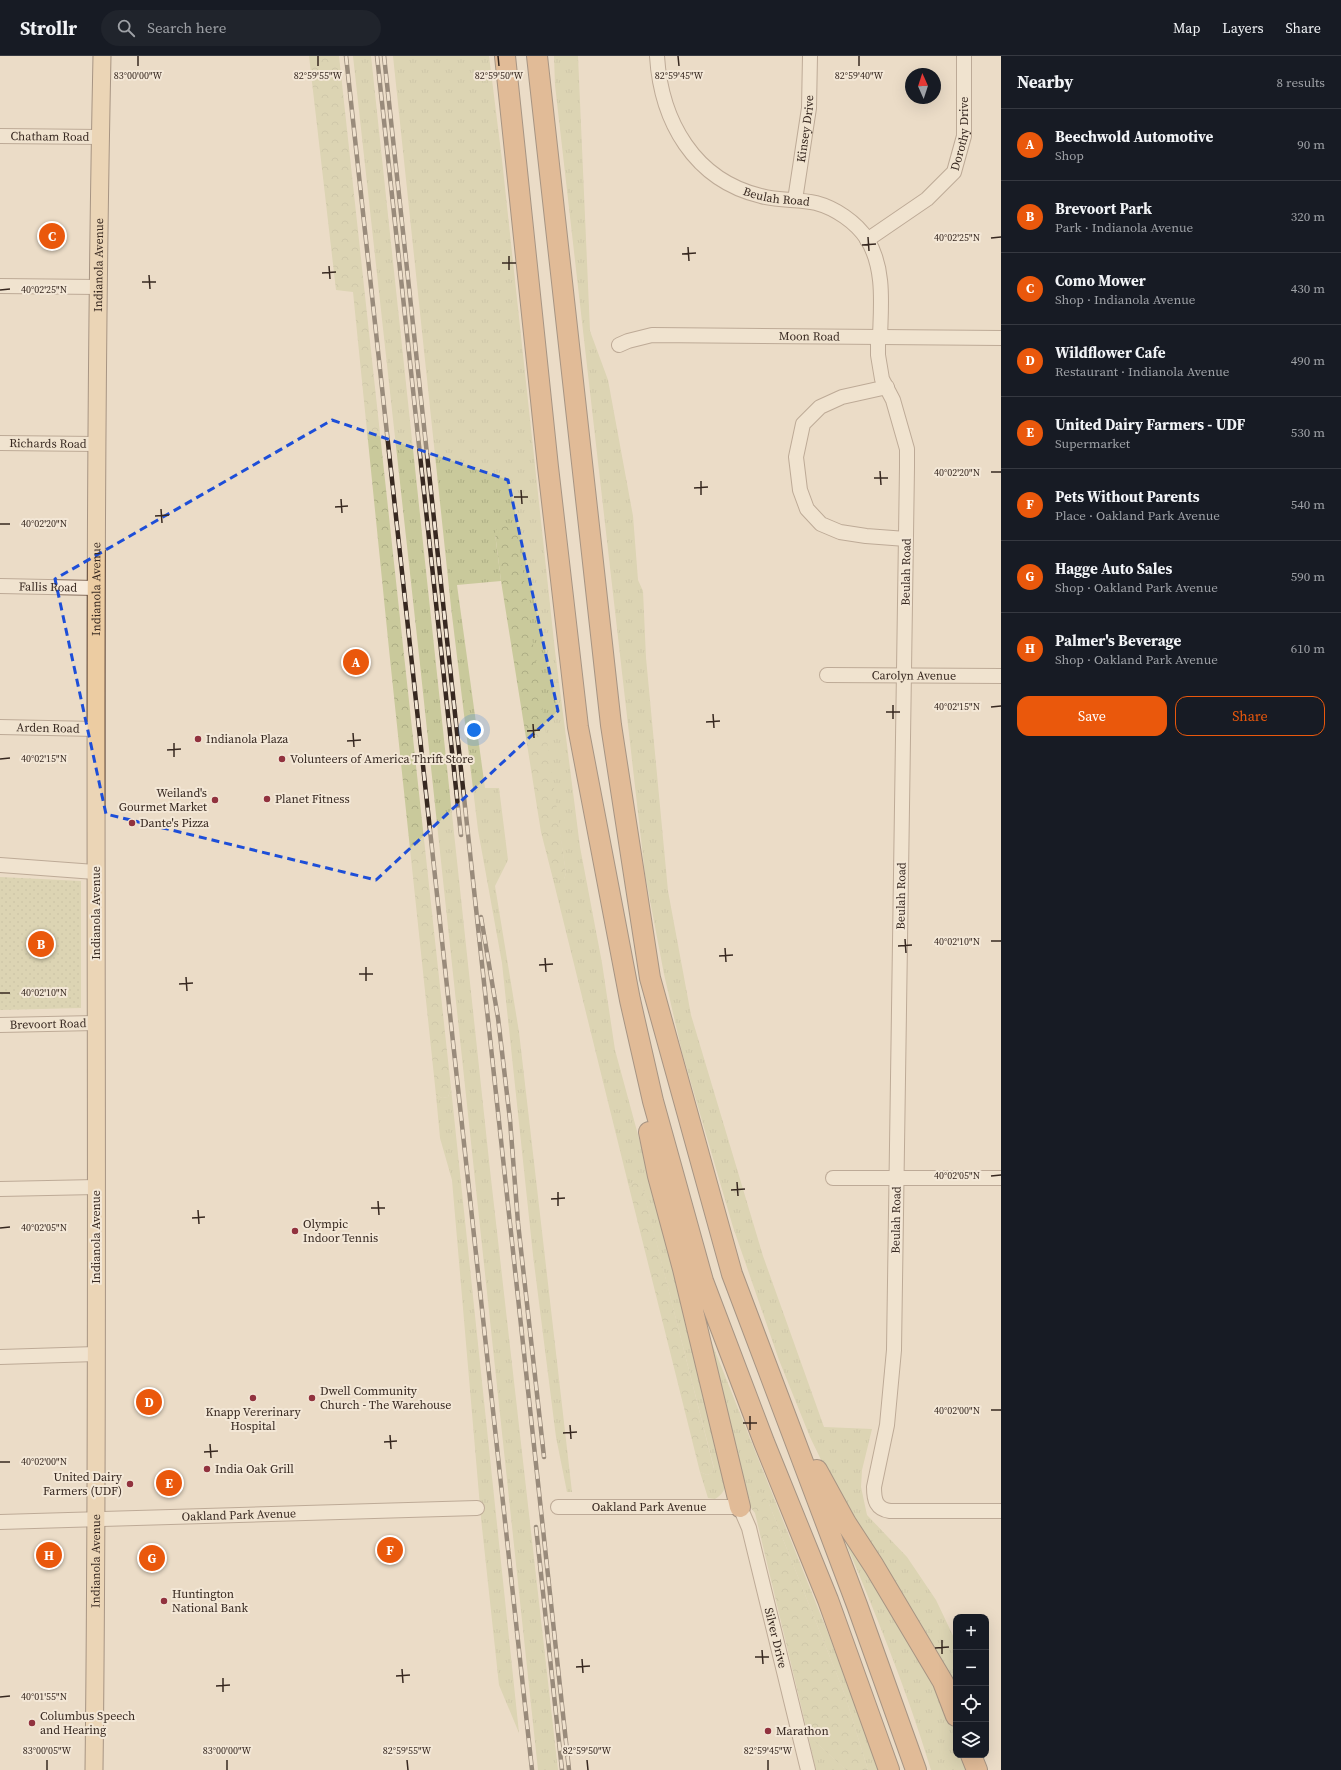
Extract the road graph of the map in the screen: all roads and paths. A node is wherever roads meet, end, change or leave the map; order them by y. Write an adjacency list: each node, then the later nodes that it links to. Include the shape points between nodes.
1 (102, 56): 8 (main road, Indianola Avenue)
2 (505, 56): 29 (highway, via 578,727)
3 (538, 56): 39 (highway, via 611,725 650,978 732,1274)
4 (657, 56): 9 (street, Beulah Road, via 666,106 691,154 707,169 742,190 762,197)
5 (810, 56): 9 (street, Kinsey Drive, via 809,108)
6 (964, 56): 10 (street, Dorothy Drive, via 964,136 954,172 928,199)
7 (0, 136): 8 (street, Chatham Road)
8 (100, 137): 12 (main road, Indianola Avenue)
9 (795, 200): 10 (street, Beulah Road, via 816,203 836,212 852,223)
10 (867, 240): 13 (street, Beulah Road, via 878,265)
11 (0, 286): 12 (street)
12 (98, 287): 18 (main road, Indianola Avenue)
13 (879, 337): 14 (street, Moon Road); 15 (street, Moon Road, via 652,335); 16 (street, Beulah Road, via 878,355 882,379)
14 (1001, 338)
15 (619, 345)
16 (887, 387): 19 (street, Beulah Road, via 907,449); 19 (street, via 842,397 820,407 803,424 796,457 800,490 807,509 821,524 840,532)
17 (0, 443): 18 (street, Richards Road)
18 (96, 444): 21 (main road, Indianola Avenue)
19 (906, 538): 23 (street, Beulah Road)
20 (0, 586): 21 (street, Fallis Road)
21 (96, 588): 26 (main road, Indianola Avenue)
22 (827, 675): 23 (street, Carolyn Avenue)
23 (904, 675): 24 (street, Carolyn Avenue); 33 (street, Beulah Road)
24 (1001, 676)
25 (0, 727): 26 (street, Arden Road)
26 (96, 729): 28 (main road, Indianola Avenue)
27 (0, 865): 28 (street)
28 (96, 872): 30 (main road, Indianola Avenue)
29 (630, 1000): 41 (highway, via 631,1046 658,1176 684,1269); 50 (highway, via 653,1102 703,1281 828,1600)
30 (96, 1023): 31 (street, Brevoort Road); 35 (main road, Indianola Avenue)
31 (0, 1025)
32 (833, 1178): 33 (street)
33 (897, 1178): 34 (street); 43 (street, Beulah Road, via 894,1350 887,1425 874,1497 878,1506 890,1511)
34 (1001, 1178)
35 (96, 1187): 36 (street); 37 (main road, Indianola Avenue)
36 (0, 1189)
37 (96, 1354): 38 (street); 44 (main road, Indianola Avenue)
38 (0, 1357)
39 (773, 1384): 46 (highway, via 846,1523 943,1682); 51 (highway, via 857,1604)
40 (558, 1507): 41 (street, Oakland Park Avenue)
41 (740, 1507): 49 (street, Silver Drive, via 749,1528)
42 (478, 1508): 44 (street, Oakland Park Avenue)
43 (1001, 1511)
44 (96, 1519): 45 (street, Oakland Park Avenue); 48 (main road, Indianola Avenue)
45 (0, 1522)
46 (953, 1708)
47 (972, 1758): 52 (highway)
48 (94, 1770)
49 (808, 1770)
50 (889, 1770)
51 (916, 1770)
52 (977, 1770)

